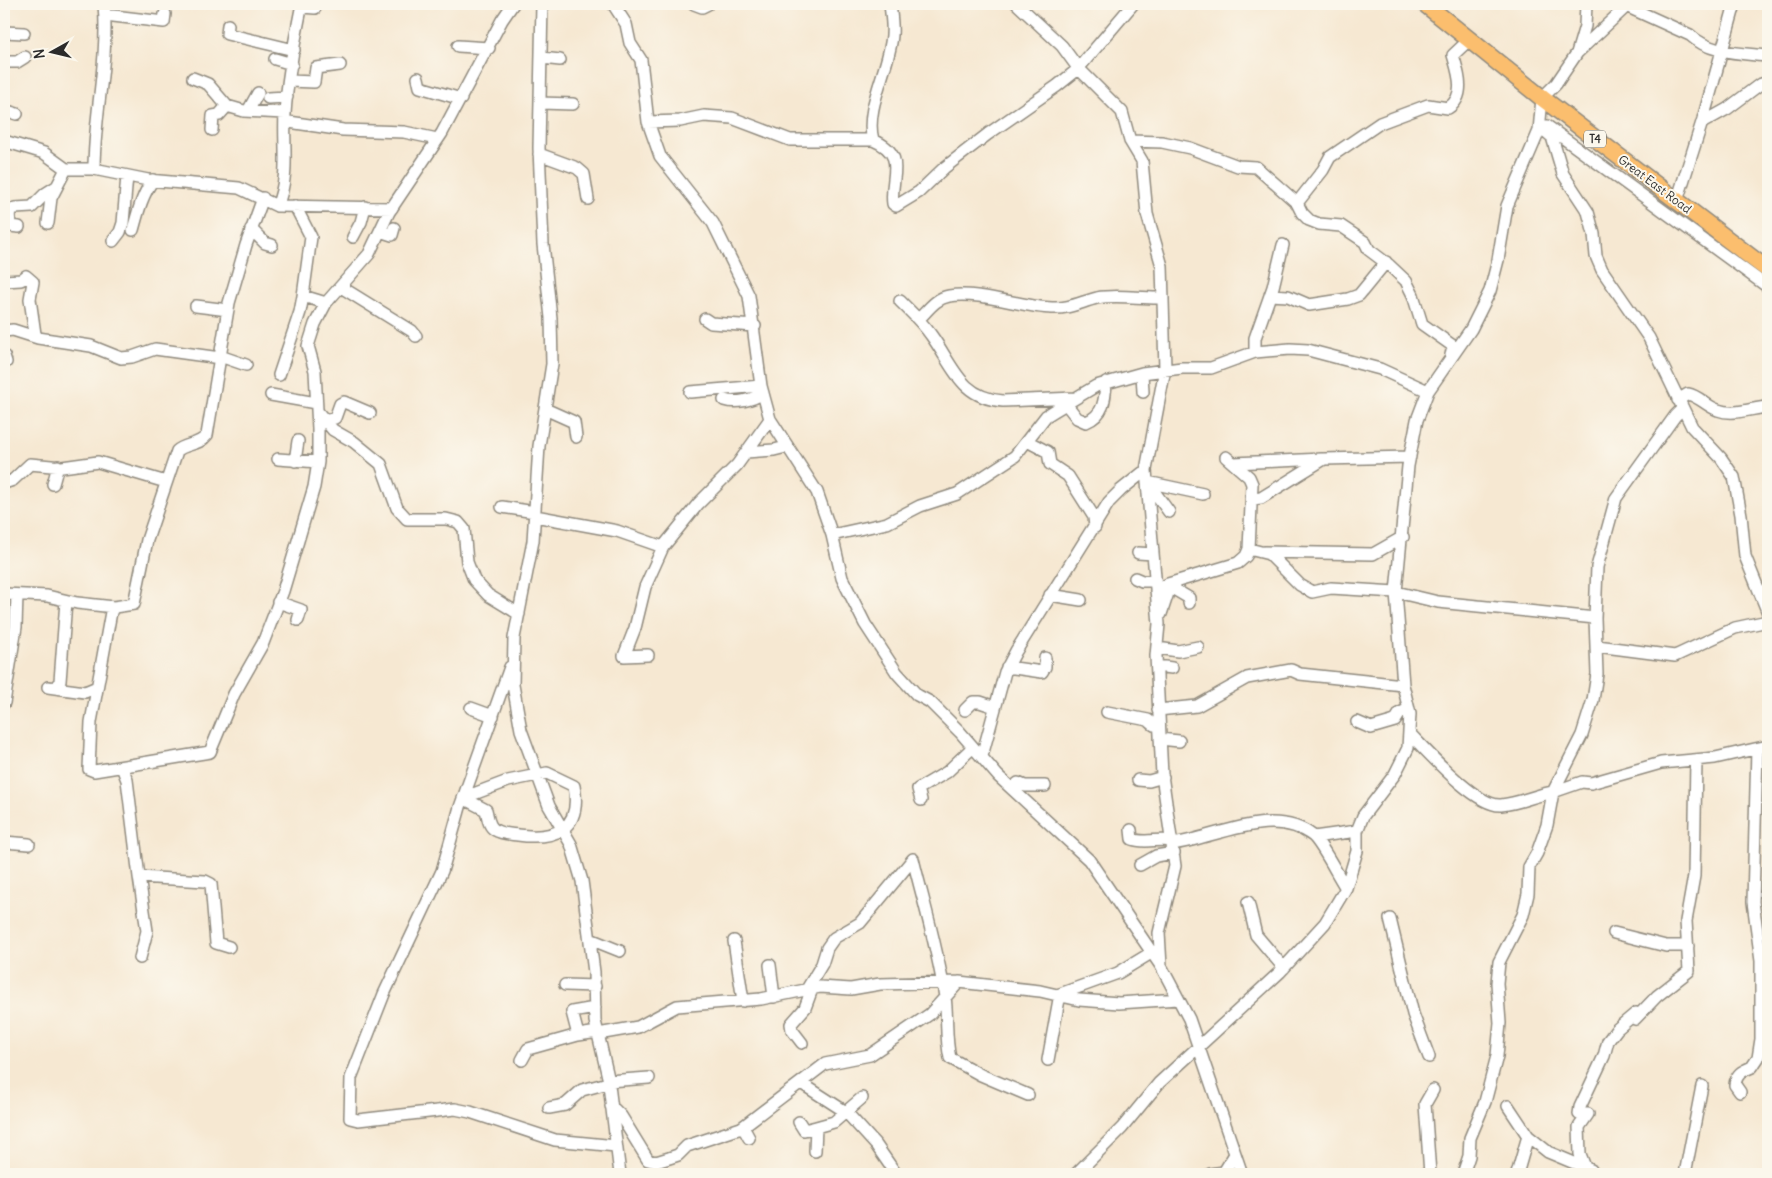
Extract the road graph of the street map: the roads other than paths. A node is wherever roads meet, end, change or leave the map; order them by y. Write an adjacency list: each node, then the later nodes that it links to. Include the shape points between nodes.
1 (317, 4): 13 (street, via 315,8)
2 (513, 4): 22 (street)
3 (542, 4): 28 (street)
4 (613, 4): 49 (street, via 626,24 630,43 641,60)
5 (694, 4): 6 (street, via 702,7)
6 (708, 4)
7 (890, 4): 55 (street, via 892,35 872,116 870,131)
8 (1017, 4): 34 (street, via 1062,46)
9 (1133, 4): 34 (street)
10 (1425, 4): 20 (highway, Great East Road / T4)
11 (1586, 4): 25 (street, via 1585,26)
12 (1735, 4): 24 (street)
13 (302, 5): 23 (street)
14 (1627, 5): 24 (street, via 1690,35 1697,42); 25 (street)
15 (104, 10): 16 (street, via 164,22); 59 (street)
16 (166, 14)
17 (228, 25): 23 (street, via 227,34)
18 (4, 32): 19 (street)
19 (24, 33)
20 (1470, 39): 40 (highway, Great East Road / T4); 67 (street, via 1453,54 1460,80 1459,94 1451,106 1428,105 1380,123 1330,157)
21 (458, 46): 22 (street)
22 (489, 48): 41 (street)
23 (294, 50): 32 (street)
24 (1722, 51): 26 (street); 50 (street)
25 (1577, 53): 40 (street)
26 (1768, 56)
27 (25, 57): 31 (street, via 17,62)
28 (542, 58): 30 (street); 42 (street)
29 (275, 59): 32 (street)
30 (560, 60)
31 (4, 62)
32 (292, 64): 37 (street)
33 (340, 65): 37 (street, via 316,68 314,82)
34 (1078, 68): 55 (street, via 944,168 901,205 893,204 896,176 892,154); 57 (street, via 1122,112)
35 (193, 78): 44 (street, via 208,84)
36 (418, 78): 41 (street, via 420,87)
37 (290, 81): 39 (street)
38 (1768, 82): 50 (street)
39 (287, 98): 46 (street, via 263,95); 47 (street)
40 (1542, 98): 51 (street); 66 (highway, Great East Road / T4)
41 (460, 99): 54 (street)
42 (540, 103): 43 (street); 58 (street)
43 (573, 104)
44 (227, 106): 46 (street); 53 (street, via 219,115 213,116)
45 (4, 110): 48 (street)
46 (248, 111): 47 (street)
47 (285, 113): 52 (street)
48 (18, 114)
49 (648, 122): 55 (street, via 704,116 732,118 790,140); 96 (street, via 660,156 713,223 728,248 749,296)
50 (1702, 123): 66 (street)
51 (1539, 125): 86 (street); 101 (street, via 1507,206 1490,291 1471,329); 115 (street, via 1552,137 1563,174 1588,212 1596,256 1602,270 1649,338)
52 (285, 127): 54 (street, via 289,122 343,130 404,132); 68 (street, via 284,185)
53 (212, 130)
54 (437, 139): 71 (street)
55 (873, 140)
56 (4, 141): 60 (street, via 44,153)
57 (1130, 141): 67 (street, via 1162,142 1210,154 1238,166 1256,167); 89 (street, via 1142,161 1147,214 1162,266)
58 (539, 154): 65 (street, via 577,168 584,174); 118 (street, via 552,341)
59 (94, 168): 60 (street); 61 (street)
60 (66, 169): 63 (street)
61 (127, 176): 62 (street); 79 (street, via 122,223)
62 (154, 180): 64 (street, via 239,188); 76 (street, via 146,190)
63 (56, 187): 72 (street); 73 (street, via 32,207 15,208 9,212 10,226)
64 (263, 198): 68 (street); 75 (street)
65 (588, 199)
66 (1677, 201): 83 (highway, Great East Road / T4)
67 (1297, 203): 82 (street, via 1309,220 1341,226)
68 (277, 206): 69 (street)
69 (295, 206): 70 (street); 88 (street, via 312,237)
70 (365, 207): 71 (street); 78 (street, via 362,222)
71 (392, 208): 77 (street)
72 (48, 223)
73 (19, 227)
74 (394, 228): 77 (street, via 392,235)
75 (251, 229): 80 (street, via 265,243); 93 (street)
76 (133, 230)
77 (380, 231): 85 (street, via 369,254)
78 (353, 237)
79 (113, 241)
80 (272, 245)
81 (1283, 245): 87 (street)
82 (1386, 262): 87 (street, via 1359,295 1348,299 1309,305 1288,296); 101 (street, via 1413,294 1422,324 1453,346)
83 (1768, 270)
84 (4, 281): 99 (street, via 21,280 26,276 33,282 30,300)
85 (341, 287): 91 (street); 98 (street)
86 (1768, 287)
87 (1270, 295): 100 (street, via 1255,338)
88 (303, 296): 91 (street); 106 (street)
89 (1162, 298): 95 (street, via 1097,298 1070,308 1054,308 966,295 949,296 936,301); 104 (street)
90 (900, 301): 95 (street)
91 (326, 303): 116 (street, via 308,346 315,370)
92 (196, 306): 93 (street)
93 (228, 310): 102 (street)
94 (705, 319): 96 (street, via 711,323)
95 (919, 319): 114 (street, via 970,391 1004,401)
96 (754, 326): 108 (street)
97 (4, 332): 99 (street, via 13,330)
98 (416, 336)
99 (38, 338): 102 (street, via 91,346 122,358 155,349)
100 (1255, 352): 104 (street, via 1211,368); 111 (street, via 1308,350 1380,369)
101 (1451, 354): 111 (street)
102 (220, 357): 103 (street); 136 (street, via 206,435 202,441 177,451)
103 (246, 365)
104 (1165, 369): 105 (street); 134 (street)
105 (1142, 373): 107 (street); 110 (street)
106 (279, 375)
107 (1106, 382): 114 (street); 114 (street, via 1102,410 1093,420 1086,422 1077,418)
108 (762, 389): 109 (street); 113 (street, via 757,397); 120 (street)
109 (690, 392)
110 (1143, 392)
111 (1428, 392): 127 (street, via 1417,420)
112 (271, 395): 116 (street)
113 (724, 400)
114 (1070, 401): 123 (street, via 1046,416)
115 (1680, 404): 117 (street, via 1688,394 1721,411); 165 (street, via 1692,427 1734,477 1746,556); 168 (street, via 1675,416 1616,498 1597,567)
116 (316, 407): 121 (street); 131 (street)
117 (1768, 408)
118 (545, 409): 122 (street, via 574,422); 144 (street)
119 (370, 413): 121 (street, via 344,402 340,404 335,418)
120 (770, 419): 125 (street); 126 (street)
121 (325, 421): 166 (street, via 381,464 396,508 407,520 446,519 458,522 464,529 467,562 474,580 488,595)
122 (576, 437)
123 (1027, 440): 145 (street, via 1048,452 1050,464 1068,476 1094,517); 146 (street, via 1004,464 957,494 920,506 887,523)
124 (298, 441): 130 (street)
125 (786, 447): 126 (street); 146 (street, via 817,492)
126 (746, 452): 148 (street)
127 (1410, 456): 129 (street); 147 (street)
128 (278, 459): 130 (street)
129 (1324, 459): 132 (street); 141 (street, via 1261,498)
130 (295, 461): 131 (street)
131 (318, 462): 162 (street, via 314,487)
132 (1250, 462): 135 (street); 135 (street, via 1230,460)
133 (58, 466): 136 (street, via 98,462); 137 (street, via 30,464 13,480); 138 (street)
134 (1146, 470): 139 (street); 145 (street, via 1115,496)
135 (1249, 477): 141 (street)
136 (166, 482): 164 (street, via 144,549 134,604)
137 (4, 483)
138 (53, 484)
139 (1147, 488): 140 (street); 143 (street, via 1156,494); 152 (street)
140 (1203, 494)
141 (1252, 500): 149 (street)
142 (502, 508): 144 (street)
143 (1169, 512)
144 (535, 514): 148 (street, via 617,531); 166 (street)
145 (1094, 527): 158 (street)
146 (832, 535): 196 (street, via 842,578 880,650 917,695 930,702)
147 (1403, 537): 150 (street, via 1373,554); 156 (street)
148 (663, 547): 174 (street, via 644,586 635,628 624,656)
149 (1249, 550): 150 (street); 155 (street, via 1238,563)
150 (1263, 552): 156 (street, via 1312,592 1331,588)
151 (1138, 553): 152 (street)
152 (1153, 554): 154 (street)
153 (1135, 578): 154 (street)
154 (1156, 586): 155 (street); 167 (street)
155 (1169, 586): 163 (street, via 1188,598); 167 (street)
156 (1396, 592): 168 (street, via 1438,602); 180 (street)
157 (4, 594): 159 (street)
158 (1050, 594): 160 (street); 178 (street)
159 (17, 595): 161 (street, via 47,596); 182 (street, via 16,627)
160 (1081, 600)
161 (66, 601): 164 (street); 181 (street, via 60,681 52,688 85,692)
162 (278, 602): 169 (street, via 301,610); 199 (street, via 263,643 228,707 210,752)
163 (1189, 603)
164 (114, 607): 181 (street)
165 (1768, 613)
166 (519, 614): 176 (street)
167 (1158, 618): 173 (street)
168 (1595, 618): 171 (street)
169 (298, 620)
170 (1768, 621): 171 (street, via 1736,628 1675,656)
171 (1597, 646): 205 (street, via 1597,674 1588,718)
172 (1198, 647): 173 (street, via 1178,651)
173 (1157, 648): 177 (street)
174 (648, 655)
175 (1045, 658): 178 (street, via 1042,672)
176 (514, 659): 189 (street); 200 (street, via 517,714)
177 (1157, 666): 179 (street); 186 (street)
178 (1007, 667): 183 (street)
179 (1172, 668)
180 (1403, 685): 186 (street, via 1300,674 1291,670 1247,678 1197,706); 187 (street)
181 (97, 687): 199 (street, via 91,722 89,769)
182 (4, 703)
183 (995, 707): 185 (street, via 974,702); 197 (street)
184 (470, 708): 189 (street)
185 (965, 710)
186 (1158, 710): 191 (street)
187 (1409, 710): 190 (street, via 1400,713 1395,721 1371,728); 192 (street)
188 (1107, 712): 191 (street, via 1148,720)
189 (493, 716): 206 (street)
190 (1356, 722)
191 (1153, 727): 193 (street)
192 (1408, 733): 205 (street, via 1487,803 1501,805); 210 (street, via 1408,748 1395,774 1372,803)
193 (1160, 739): 194 (street); 201 (street)
194 (1179, 741)
195 (1763, 747): 198 (street); 253 (street, via 1752,902 1761,961 1761,1039 1758,1058 1752,1067 1737,1075 1735,1085)
196 (972, 748): 197 (street); 207 (street, via 947,772 918,789)
197 (982, 756): 204 (street)
198 (1696, 760): 205 (street, via 1662,763); 223 (street, via 1694,876 1686,921)
199 (122, 767): 216 (street, via 127,780)
200 (538, 776): 206 (street, via 508,781); 208 (street); 208 (street, via 547,773 574,786 577,800 571,820)
201 (1163, 777): 202 (street); 214 (street)
202 (1138, 780)
203 (1045, 786): 204 (street, via 1018,783)
204 (1012, 789): 226 (street, via 1089,860)
205 (1552, 792): 275 (street, via 1547,825 1529,867 1528,894 1522,915 1499,962 1497,1056 1485,1102 1470,1138)
206 (463, 798): 208 (street, via 486,810 490,825 496,831 535,837 557,834); 265 (street, via 442,871 384,994 351,1078 350,1118 358,1120 455,1109 555,1140)
207 (920, 800)
208 (562, 830): 221 (street, via 578,867)
209 (1131, 830): 214 (street, via 1132,839 1161,838)
210 (1357, 831): 211 (street); 217 (street, via 1357,851)
211 (1314, 837): 214 (street, via 1288,823 1271,823 1231,828); 217 (street)
212 (4, 842): 213 (street)
213 (29, 844)
214 (1173, 846): 215 (street); 226 (street, via 1175,866)
215 (1140, 865)
216 (140, 877): 224 (street, via 211,884 216,942); 227 (street, via 147,931)
217 (1346, 888): 229 (street, via 1325,923)
218 (1248, 902): 229 (street, via 1256,935)
219 (1390, 919): 245 (street, via 1413,1014)
220 (1614, 933): 223 (street, via 1666,946)
221 (590, 939): 225 (street, via 610,949); 233 (street)
222 (734, 941): 239 (street)
223 (1688, 946): 268 (street, via 1689,971 1656,996 1635,1019 1617,1029 1608,1041 1579,1114 1588,1114 1579,1127 1580,1154)
224 (229, 947)
225 (620, 950)
226 (1156, 953): 235 (street, via 1118,973); 238 (street)
227 (140, 958)
228 (770, 965): 236 (street)
229 (1284, 968): 244 (street)
230 (960, 982): 231 (street); 235 (street); 237 (street)
231 (942, 983): 234 (street); 234 (street, via 913,859 860,923 834,938); 237 (street)
232 (565, 985): 233 (street)
233 (595, 986): 240 (street)
234 (810, 989): 236 (street); 243 (street, via 805,1008 791,1024)
235 (1060, 994): 238 (street, via 1079,1000 1119,1002); 247 (street)
236 (774, 997): 239 (street)
237 (945, 998): 250 (street, via 930,1014 870,1055 825,1064); 254 (street, via 946,1042 950,1058)
238 (1178, 999): 244 (street)
239 (743, 1001): 241 (street, via 678,1006 638,1027)
240 (595, 1008): 241 (street); 242 (street, via 572,1012)
241 (598, 1033): 242 (street); 249 (street)
242 (578, 1035): 246 (street, via 528,1049)
243 (802, 1043)
244 (1198, 1045): 267 (street); 271 (street)
245 (1429, 1057)
246 (522, 1060)
247 (1048, 1060)
248 (649, 1078): 249 (street)
249 (608, 1082): 256 (street); 258 (street, via 582,1090 565,1105)
250 (801, 1083): 259 (street); 261 (street)
251 (1702, 1086): 277 (street)
252 (1433, 1090): 274 (street, via 1425,1104)
253 (1740, 1092)
254 (1028, 1095)
255 (862, 1098): 259 (street)
256 (610, 1106): 261 (street, via 621,1116 644,1156 652,1162 678,1155 687,1146); 265 (street)
257 (1508, 1106): 263 (street)
258 (549, 1108)
259 (846, 1112): 262 (street, via 834,1122); 269 (street, via 876,1145)
260 (799, 1122): 262 (street, via 804,1130)
261 (743, 1127): 264 (street)
262 (816, 1128): 266 (street)
263 (1528, 1136): 268 (street, via 1548,1152); 276 (street)
264 (749, 1138)
265 (616, 1146): 270 (street)
266 (815, 1151)
267 (1235, 1154): 272 (street, via 1224,1172); 273 (street)
268 (1592, 1171)
269 (894, 1173)
270 (620, 1174)
271 (1076, 1174)
272 (1210, 1174)
273 (1242, 1174)
274 (1430, 1174)
275 (1463, 1174)
276 (1517, 1174)
277 (1685, 1174)

